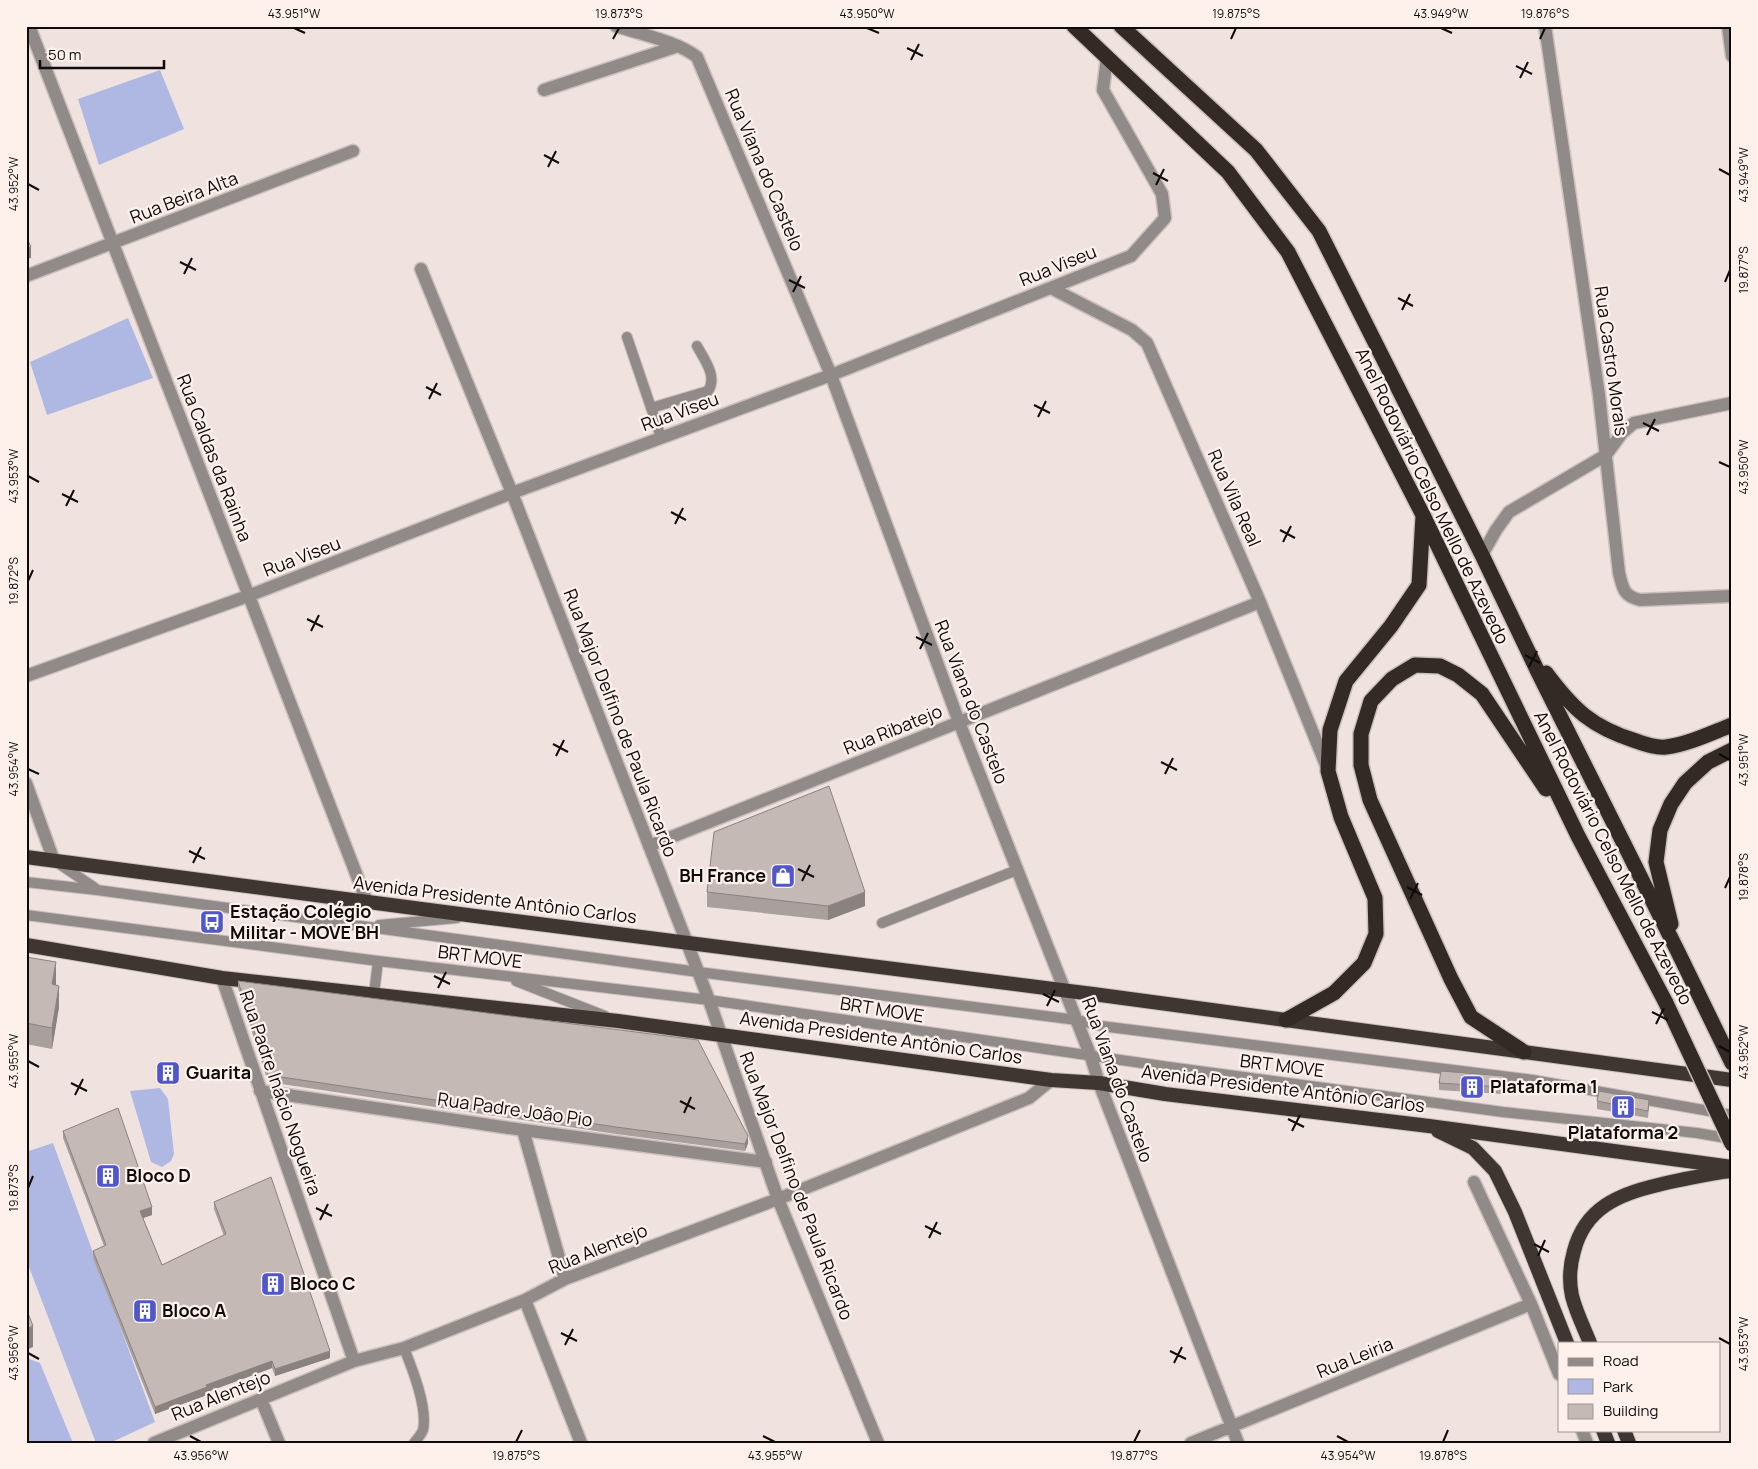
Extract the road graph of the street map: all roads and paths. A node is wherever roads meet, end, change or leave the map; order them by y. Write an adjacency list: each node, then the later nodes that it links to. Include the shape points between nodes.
1 (29, 26): 12 (street, Rua Caldas da Rainha)
2 (616, 26): 7 (street, Rua Viana do Castelo)
3 (1074, 26): 8 (highway, Anel Rodoviário Celso Mello de Azevedo)
4 (1121, 26): 25 (highway, Anel Rodoviário Celso Mello de Azevedo, via 1256,150 1319,231)
5 (1545, 26): 22 (street, Rua Castro Morais)
6 (1728, 26): 9 (street)
7 (678, 46): 10 (street); 18 (street, Rua Viana do Castelo, via 697,57)
8 (1107, 56): 15 (street, Rua Viseu, via 1103,90 1162,194 1164,218 1131,256); 24 (highway, Anel Rodoviário Celso Mello de Azevedo, via 1228,172 1288,252)
9 (1732, 56)
10 (544, 90)
11 (353, 151): 12 (street, Rua Beira Alta)
12 (113, 243): 14 (street, Rua Beira Alta); 26 (street, Rua Caldas da Rainha)
13 (421, 269): 23 (street, Rua Major Delfino de Paula Ricardo)
14 (26, 276)
15 (1051, 288): 18 (street, Rua Viseu); 28 (street, Rua Vila Real, via 1132,330 1147,343)
16 (627, 337): 20 (lane)
17 (697, 346): 20 (lane, via 713,378 712,386 708,391)
18 (831, 375): 21 (street, Rua Viseu); 31 (street, Rua Viana do Castelo)
19 (1732, 403): 22 (street, via 1634,423)
20 (651, 408): 21 (lane)
21 (662, 437): 23 (street, Rua Viseu)
22 (1606, 455): 25 (street, via 1509,512); 27 (street, Rua Castro Morais, via 1619,573 1623,589 1630,598)
23 (512, 493): 26 (street, Rua Viseu); 37 (street, Rua Major Delfino de Paula Ricardo)
24 (1423, 515): 34 (highway, via 1420,585 1346,681 1330,730); 36 (highway, Anel Rodoviário Celso Mello de Azevedo)
25 (1482, 555): 29 (highway, Anel Rodoviário Celso Mello de Azevedo)
26 (248, 596): 30 (street, Rua Viseu); 43 (street, Rua Caldas da Rainha)
27 (1732, 596)
28 (1260, 602): 31 (street, Rua Ribatejo); 34 (street, Rua Vila Real)
29 (1525, 646): 32 (highway, via 1562,695 1582,715 1616,734 1664,747 1701,738); 50 (highway, Anel Rodoviário Celso Mello de Azevedo)
30 (26, 676)
31 (960, 722): 37 (street, Rua Ribatejo); 40 (street, Rua Viana do Castelo)
32 (1732, 725)
33 (1732, 750): 50 (highway, via 1708,762 1685,783 1660,830 1656,862)
34 (1328, 771): 59 (highway, via 1341,817 1375,898 1376,934 1364,963 1334,993)
35 (26, 783): 39 (street)
36 (1578, 836): 62 (highway, via 1482,694 1458,675 1440,666 1415,665 1392,679 1371,701 1361,734 1361,765 1370,800 1471,1017); 73 (highway, Anel Rodoviário Celso Mello de Azevedo, bridge, via 1666,1003)
37 (649, 846): 48 (street, Rua Major Delfino de Paula Ricardo)
38 (26, 858): 39 (highway, Avenida Presidente Antônio Carlos)
39 (54, 861): 42 (lane, BRT MOVE); 43 (highway, Avenida Presidente Antônio Carlos)
40 (1017, 870): 46 (lane); 55 (street, Rua Viana do Castelo)
41 (26, 882): 42 (lane, BRT MOVE)
42 (98, 890): 47 (lane, BRT MOVE)
43 (367, 902): 45 (highway, Avenida Presidente Antônio Carlos)
44 (26, 915): 51 (lane, BRT MOVE)
45 (475, 916): 47 (lane, BRT MOVE); 48 (highway, Avenida Presidente Antônio Carlos)
46 (882, 923)
47 (360, 926): 52 (lane, BRT MOVE)
48 (687, 943): 52 (street, Rua Major Delfino de Paula Ricardo); 55 (highway, Avenida Presidente Antônio Carlos)
49 (26, 945): 54 (highway, Avenida Presidente Antônio Carlos)
50 (1678, 952): 64 (highway, Anel Rodoviário Celso Mello de Azevedo)
51 (378, 961): 53 (lane, BRT MOVE); 56 (lane)
52 (698, 972): 57 (street, Rua Major Delfino de Paula Ricardo); 58 (lane, BRT MOVE)
53 (501, 976): 57 (lane, BRT MOVE); 60 (lane)
54 (222, 978): 56 (highway, Avenida Presidente Antônio Carlos); 68 (street, Rua Padre Inácio Nogueira)
55 (1065, 991): 58 (street, Rua Viana do Castelo); 59 (highway, Avenida Presidente Antônio Carlos)
56 (374, 994): 60 (highway, Avenida Presidente Antônio Carlos)
57 (709, 1000): 61 (street, Rua Major Delfino de Paula Ricardo); 63 (lane, BRT MOVE)
58 (1077, 1020): 63 (street, Rua Viana do Castelo); 69 (lane, BRT MOVE, via 1101,1026 1533,1080)
59 (1286, 1020): 62 (highway, Avenida Presidente Antônio Carlos)
60 (618, 1021): 61 (highway, Avenida Presidente Antônio Carlos)
61 (720, 1035): 65 (highway, Avenida Presidente Antônio Carlos); 74 (street, Rua Major Delfino de Paula Ricardo)
62 (1524, 1052): 66 (highway, Avenida Presidente Antônio Carlos)
63 (1091, 1057): 67 (street, Rua Viana do Castelo); 72 (lane, BRT MOVE)
64 (1732, 1063)
65 (1051, 1080): 67 (highway, Avenida Presidente Antônio Carlos); 77 (street, Rua Alentejo, via 1029,1098)
66 (1732, 1080)
67 (1099, 1083): 70 (highway, Avenida Presidente Antônio Carlos); 87 (street, Rua Viana do Castelo)
68 (260, 1091): 71 (street, Rua Padre João Pio); 84 (street, Rua Padre Inácio Nogueira)
69 (1732, 1115)
70 (1429, 1126): 75 (highway, Avenida Presidente Antônio Carlos); 81 (highway, via 1473,1148 1495,1171 1515,1212)
71 (524, 1130): 74 (street, Rua Padre João Pio); 78 (street)
72 (1732, 1139)
73 (1732, 1144)
74 (766, 1162): 77 (street, Rua Major Delfino de Paula Ricardo)
75 (1732, 1169): 82 (highway, via 1629,1192 1594,1214 1576,1244 1571,1274 1572,1296)
76 (1474, 1182): 80 (street)
77 (778, 1198): 78 (street, Rua Alentejo); 92 (street, Rua Major Delfino de Paula Ricardo)
78 (564, 1279): 79 (street, Rua Alentejo)
79 (525, 1300): 83 (street, Rua Alentejo); 91 (street)
80 (1531, 1304): 85 (street); 87 (street, Rua Leiria)
81 (1567, 1342)
82 (1590, 1342)
83 (404, 1348): 84 (street, Rua Alentejo); 90 (lane, via 424,1417 422,1432)
84 (354, 1361): 86 (street, Rua Alentejo)
85 (1558, 1372)
86 (261, 1399): 88 (street, Rua Alentejo); 89 (street)
87 (1232, 1427): 93 (street, Rua Leiria); 94 (street, Rua Viana do Castelo)
88 (154, 1443)
89 (279, 1443)
90 (414, 1443)
91 (581, 1443)
92 (878, 1443)
93 (1191, 1443)
94 (1238, 1443)

